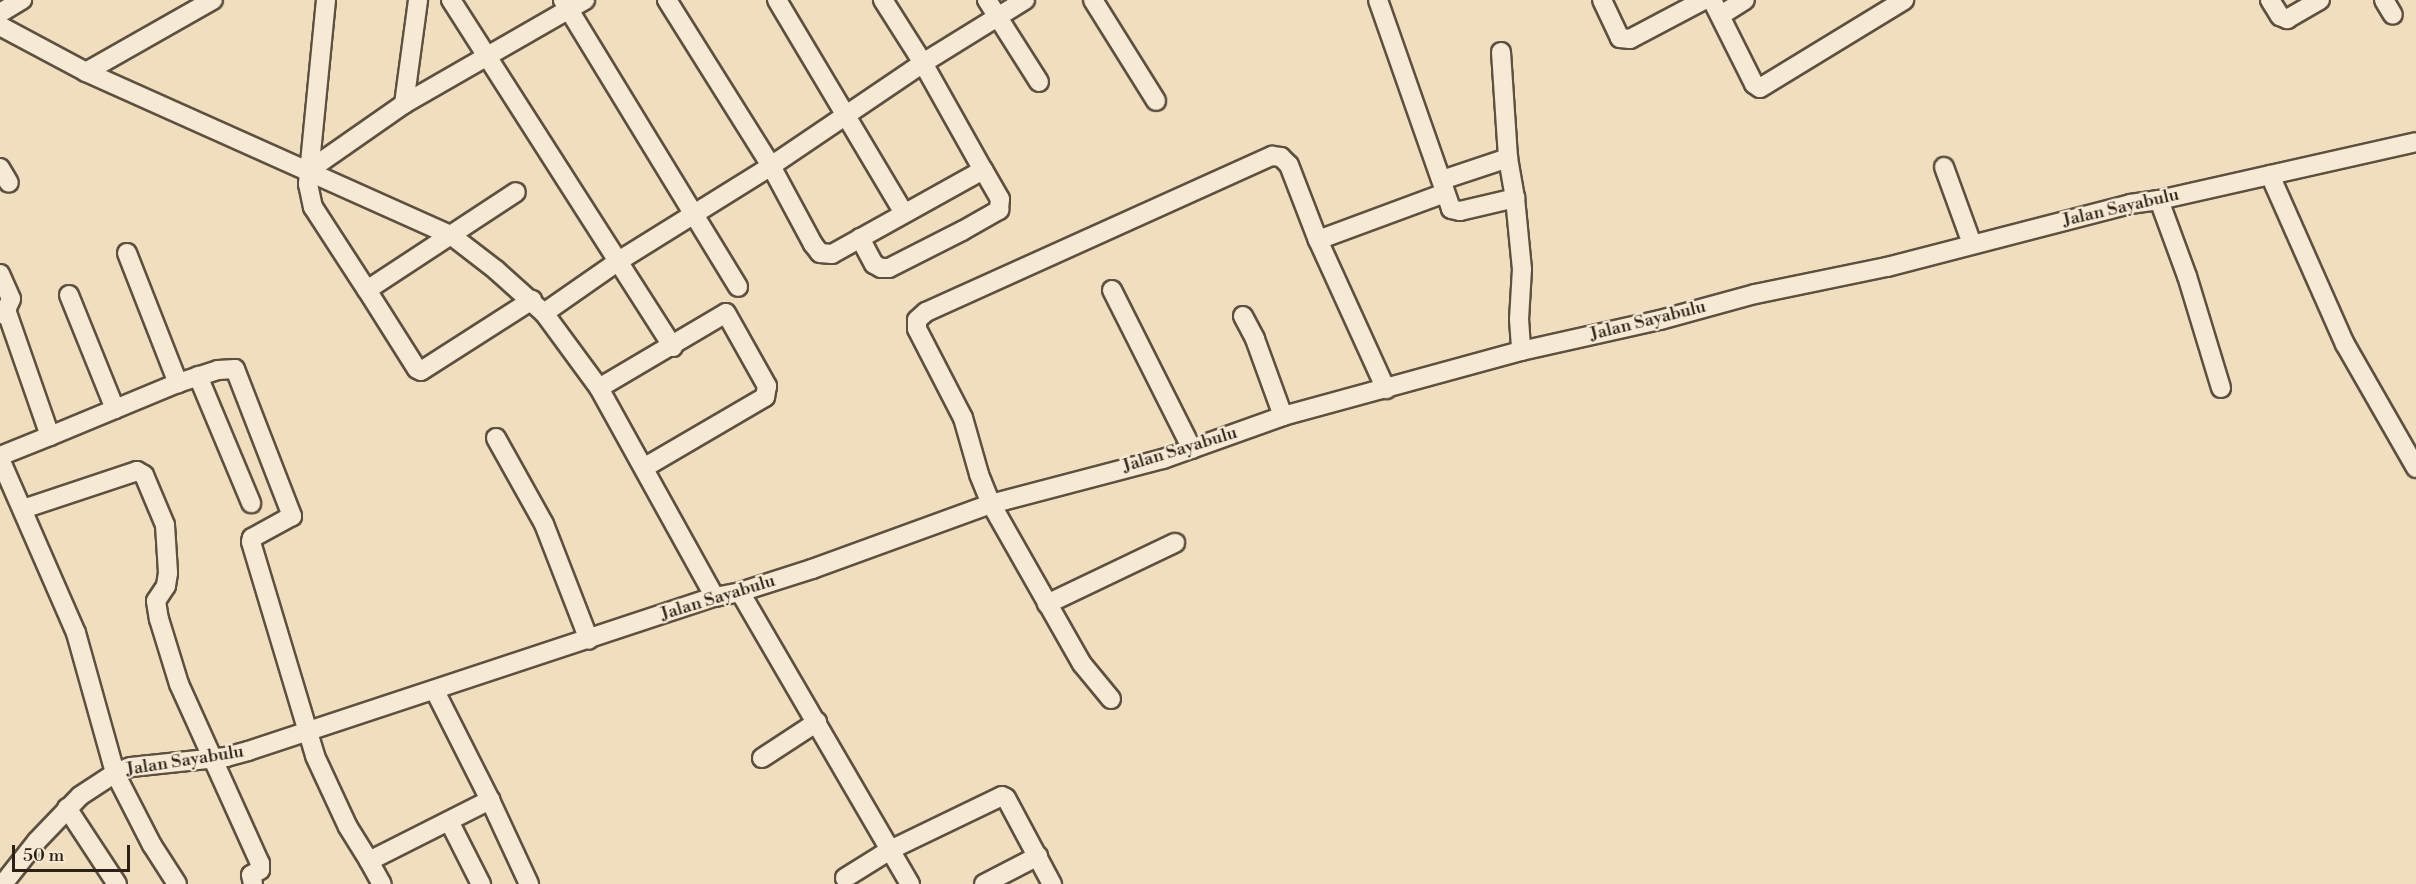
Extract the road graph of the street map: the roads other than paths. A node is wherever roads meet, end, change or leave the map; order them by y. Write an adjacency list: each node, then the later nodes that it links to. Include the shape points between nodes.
1 (22, 0): 21 (street)
2 (213, 0): 27 (street)
3 (327, 0): 37 (street)
4 (418, 0): 30 (street)
5 (451, 0): 25 (street)
6 (667, 0): 34 (street)
7 (777, 0): 31 (street)
8 (883, 0): 26 (street)
9 (987, 0): 22 (street)
10 (1025, 0): 22 (street)
11 (1092, 0): 29 (street)
12 (1378, 0): 39 (street)
13 (1602, 0): 14 (street, via 1620,38 1630,39)
14 (1704, 0)
15 (1745, 0): 20 (street)
16 (1904, 0): 20 (street, via 1760,88 1754,84)
17 (2270, 0): 18 (street, via 2280,16 2287,19)
18 (2320, 0)
19 (572, 3): 25 (street); 44 (street)
20 (1716, 8)
21 (0, 13)
22 (998, 18): 26 (street); 28 (street)
23 (0, 26): 27 (street)
24 (1501, 52): 33 (street)
25 (487, 58): 30 (street); 50 (street)
26 (923, 63): 31 (street); 36 (street)
27 (86, 72): 37 (street)
28 (1039, 82)
29 (1156, 101)
30 (404, 104): 37 (street)
31 (846, 114): 34 (street); 43 (street)
32 (2416, 142): 38 (street, Jalan Sayabulu)
33 (1508, 158): 39 (street); 41 (street)
34 (771, 166): 44 (street); 46 (street, via 820,254 832,254)
35 (1944, 167): 48 (street)
36 (983, 170): 43 (street); 46 (street, via 1000,200 999,210 963,231 889,268 874,264)
37 (308, 171): 45 (street); 53 (street, via 313,207)
38 (2270, 175): 42 (street, Jalan Sayabulu); 73 (street, via 2345,344)
39 (1443, 186): 41 (street, via 1455,211); 47 (street)
40 (516, 192): 45 (street)
41 (1515, 198): 60 (street, via 1522,268)
42 (2159, 200): 48 (street, Jalan Sayabulu); 64 (street)
43 (904, 213): 46 (street)
44 (694, 214): 50 (street); 52 (street)
45 (452, 236): 53 (street); 56 (street)
46 (860, 238)
47 (1317, 240): 65 (street); 75 (street, via 1289,165 1281,157 1272,156 926,312 916,320 916,329 963,418)
48 (1972, 244): 60 (street, Jalan Sayabulu)
49 (127, 253): 62 (street)
50 (617, 262): 56 (street); 59 (street)
51 (0, 274): 57 (street, via 11,298)
52 (738, 287)
53 (367, 290): 56 (street, via 417,369 422,371)
54 (1113, 290): 70 (street)
55 (69, 295): 66 (street)
56 (538, 307): 63 (street)
57 (3, 312): 68 (street)
58 (1243, 316): 67 (street)
59 (673, 347): 63 (street); 72 (street, via 726,313 767,392)
60 (1521, 351): 65 (street, Jalan Sayabulu)
61 (198, 376): 62 (street); 74 (street); 85 (street, via 229,368 238,372 291,512 291,518 251,542)
62 (178, 383): 66 (street)
63 (599, 388): 72 (street)
64 (2221, 388)
65 (1386, 389): 67 (street, Jalan Sayabulu)
66 (114, 409): 68 (street)
67 (1283, 416): 70 (street, Jalan Sayabulu)
68 (50, 436): 71 (street)
69 (496, 438): 81 (street, via 544,524)
70 (1192, 449): 75 (street, Jalan Sayabulu)
71 (0, 458): 76 (street)
72 (645, 467): 79 (street)
73 (2416, 468)
74 (251, 503)
75 (991, 504): 78 (street, Jalan Sayabulu); 80 (street)
76 (23, 509): 86 (street, via 128,473 144,475 165,525 168,573 156,607 179,684); 88 (street, via 76,633)
77 (1175, 543): 80 (street)
78 (740, 592): 79 (street, Jalan Sayabulu); 84 (street)
79 (716, 597): 81 (street, Jalan Sayabulu)
80 (1047, 604): 83 (street, via 1082,664)
81 (589, 640): 82 (street, Jalan Sayabulu)
82 (435, 691): 85 (street, Jalan Sayabulu); 89 (street)
83 (1111, 699)
84 (817, 722): 87 (street); 92 (street)
85 (308, 732): 86 (street, Jalan Sayabulu); 94 (street, via 333,796)
86 (214, 758): 88 (street, Jalan Sayabulu, via 131,767); 99 (street, via 260,863 260,870 251,875)
87 (762, 758)
88 (114, 773): 90 (street, Jalan Sayabulu); 98 (street)
89 (490, 800): 91 (street); 102 (street)
90 (67, 808): 96 (street, Jalan Sayabulu); 97 (street)
91 (449, 821): 94 (street); 101 (street)
92 (890, 850): 93 (street, via 1002,796); 95 (street); 103 (street)
93 (1038, 856): 104 (street); 105 (street)
94 (369, 861): 100 (street)
95 (845, 878)
96 (3, 884)
97 (117, 884)
98 (177, 884)
99 (253, 884)
100 (382, 884)
101 (481, 884)
102 (529, 884)
103 (910, 884)
104 (984, 884)
105 (1052, 884)

